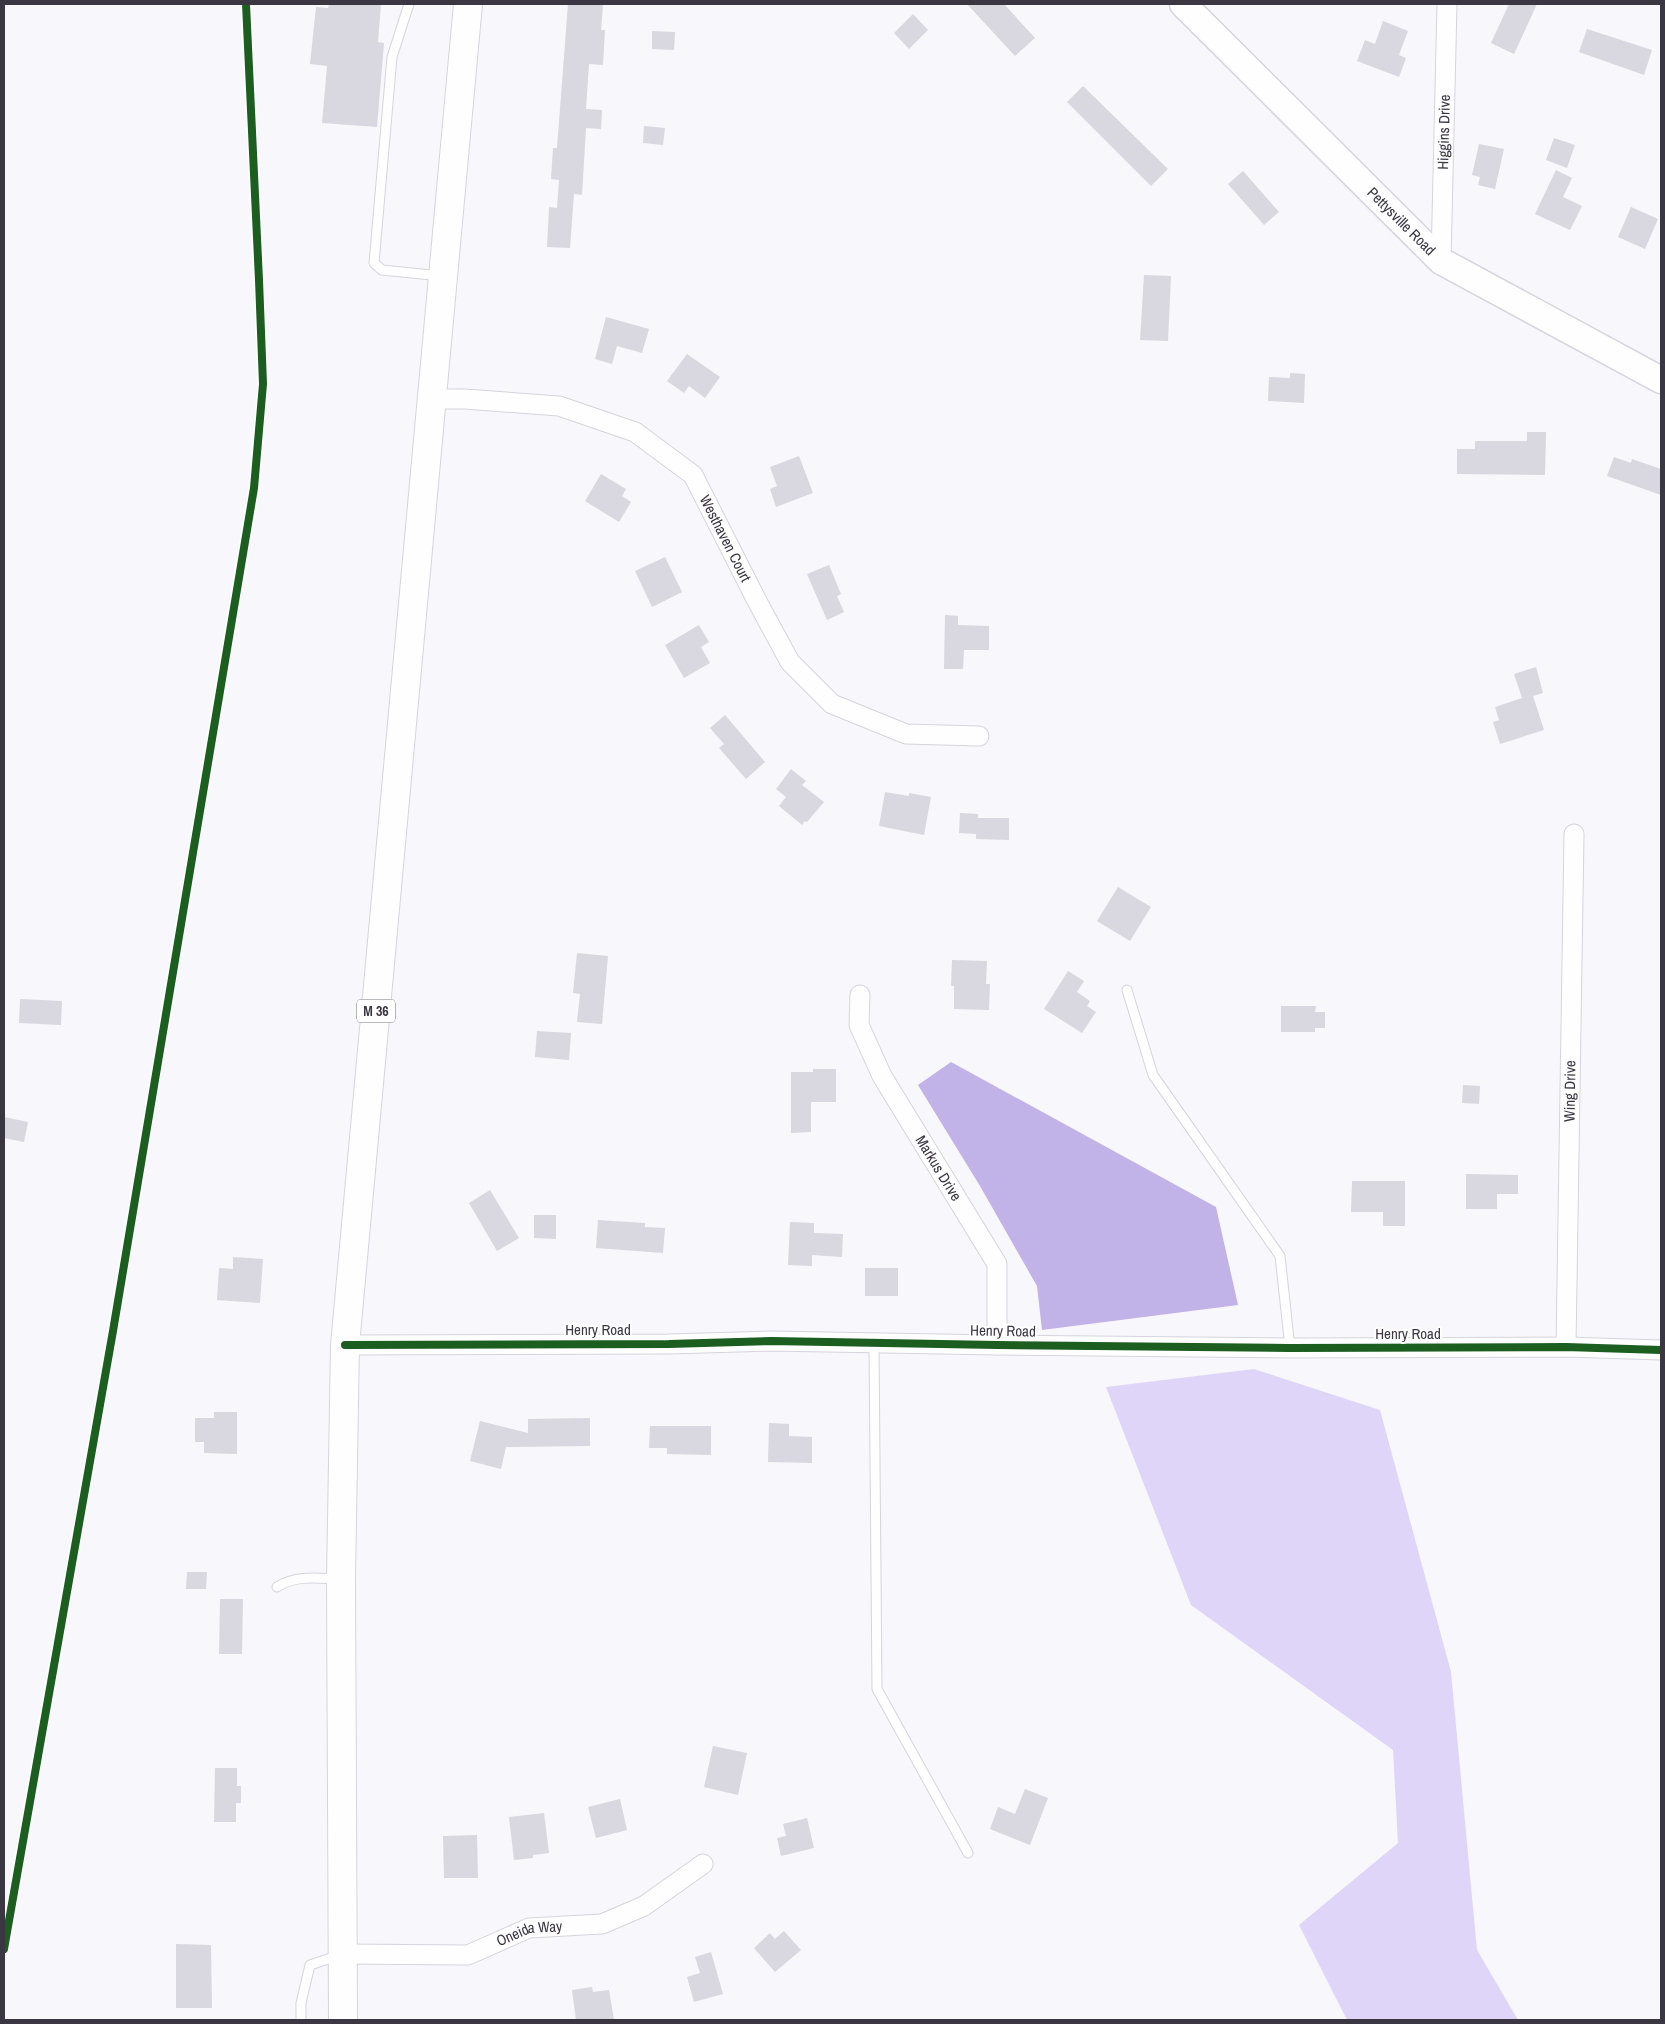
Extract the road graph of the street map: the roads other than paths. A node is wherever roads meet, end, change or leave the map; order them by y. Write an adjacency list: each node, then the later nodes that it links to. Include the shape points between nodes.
1 (409, 4): 6 (lane, via 392,57 374,263 382,270)
2 (464, 4): 6 (main road, M 36)
3 (1183, 4): 5 (main road, Pettysville Road)
4 (1447, 4): 5 (street, Higgins Drive)
5 (1441, 261): 7 (main road, Pettysville Road)
6 (444, 276): 8 (main road, M 36)
7 (1661, 380)
8 (432, 399): 9 (street, Westhaven Court, via 560,406 635,432 693,475 790,662 832,704 906,734); 14 (main road, M 36)
9 (979, 736)
10 (1574, 834): 16 (street, Wing Drive)
11 (1127, 990): 17 (lane, via 1153,1074 1280,1256)
12 (860, 995): 15 (street, Markus Drive, via 859,1025 882,1076 997,1264)
13 (874, 1343): 14 (street, Henry Road); 15 (street, Henry Road); 21 (lane, via 877,1689)
14 (345, 1345): 19 (main road, M 36)
15 (997, 1345): 17 (street, Henry Road)
16 (1566, 1347): 17 (street, Henry Road); 18 (street, Henry Road)
17 (1290, 1348)
18 (1661, 1350)
19 (341, 1579): 20 (lane, via 304,1578 284,1582); 23 (main road, M 36)
20 (277, 1587)
21 (968, 1853)
22 (703, 1864): 23 (street, Oneida Way, via 644,1906 602,1924 529,1928 468,1955)
23 (342, 1954): 24 (lane, via 310,1966); 25 (main road, M 36)
24 (300, 2020)
25 (343, 2020)

